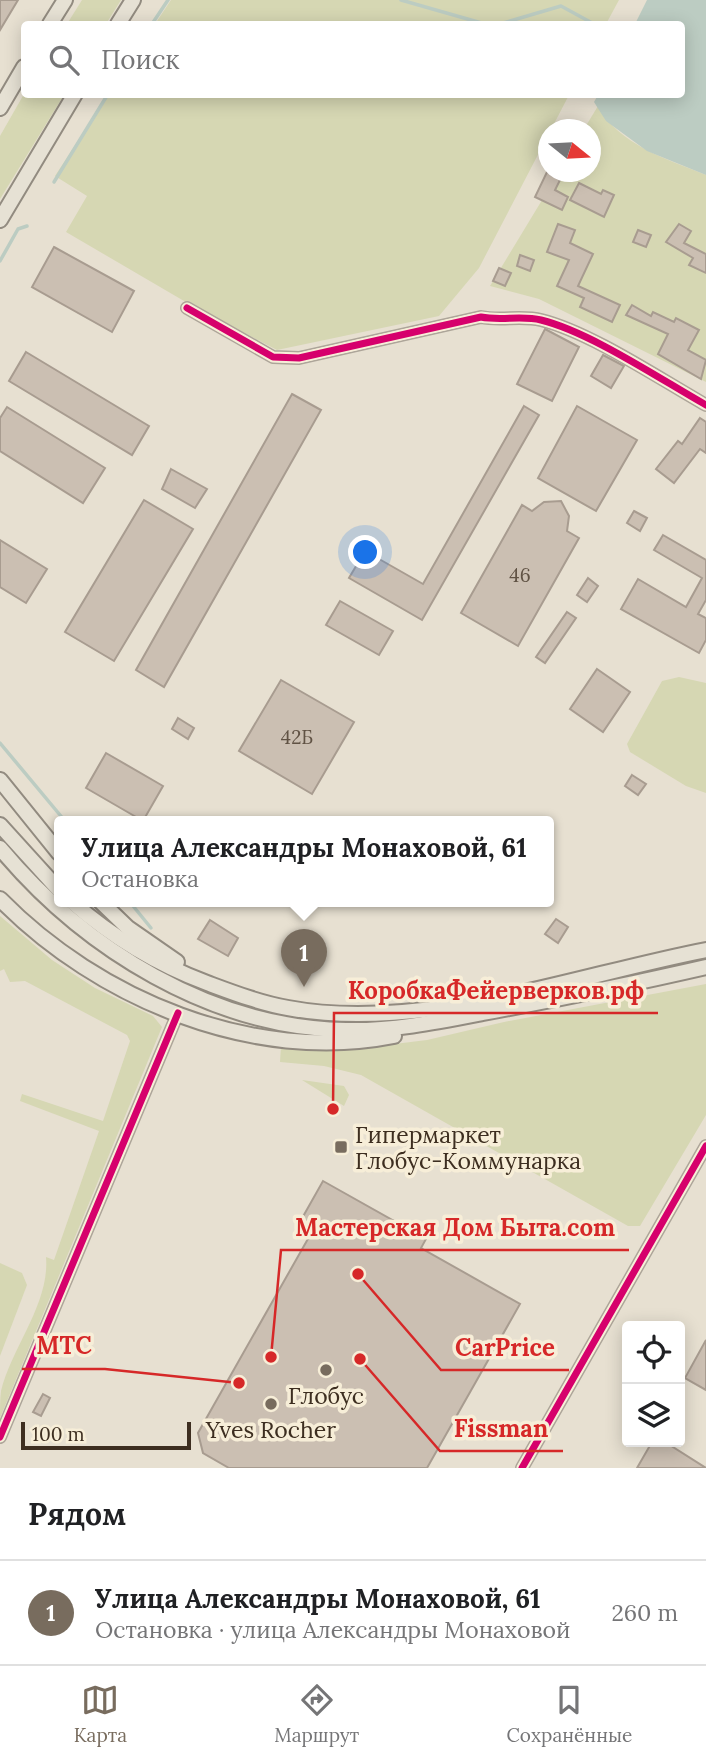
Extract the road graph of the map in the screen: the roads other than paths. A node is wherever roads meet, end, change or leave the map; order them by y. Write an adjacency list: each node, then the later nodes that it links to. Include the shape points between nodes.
1 (65, 0): 3 (main road)
2 (133, 0): 4 (main road)
3 (52, 21)
4 (120, 21)
5 (21, 71): 7 (main road)
6 (73, 98): 8 (main road)
7 (0, 108)
8 (0, 220)
9 (187, 308): 10 (street, via 273,357 299,358 481,317 540,319 595,342)
10 (706, 405)
11 (0, 780): 13 (main road)
12 (0, 825): 15 (main road)
13 (54, 847)
14 (0, 848): 17 (main road)
15 (54, 884)
16 (0, 900): 24 (main road, via 65,956 128,992)
17 (54, 902)
18 (59, 907): 25 (main road, via 114,953 177,987 238,1010 314,1028 372,1030)
19 (79, 907): 23 (main road, via 142,953)
20 (107, 907): 23 (main road, via 148,944)
21 (706, 950): 23 (main road, via 528,990 393,1012 289,1009)
22 (706, 967): 25 (main road)
23 (213, 985)
24 (178, 1013): 25 (main road, via 252,1034 328,1042 371,1040); 27 (street)
25 (443, 1021)
26 (706, 1146): 28 (street)
27 (0, 1437)
28 (522, 1468)

